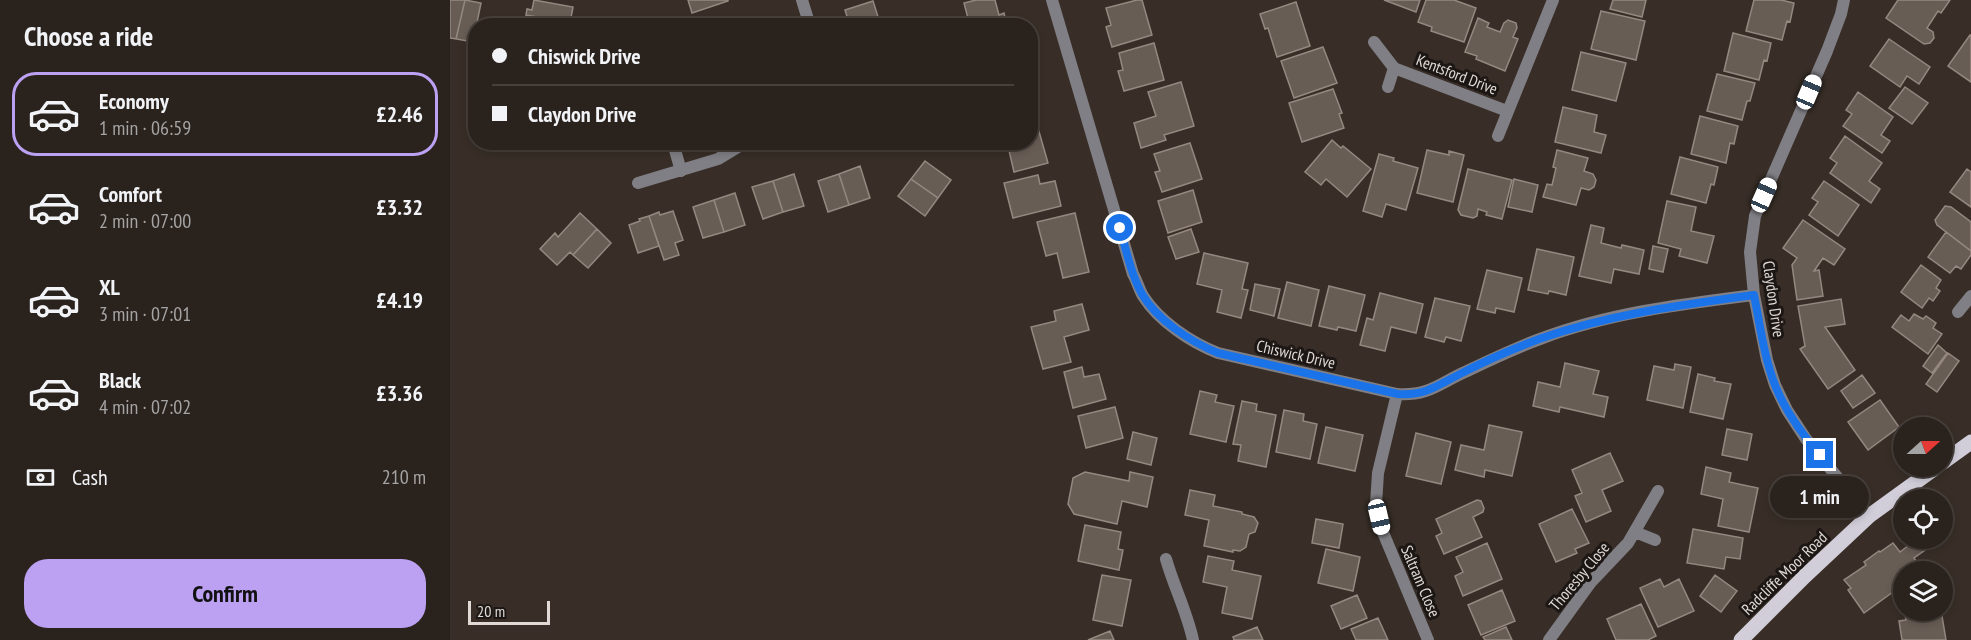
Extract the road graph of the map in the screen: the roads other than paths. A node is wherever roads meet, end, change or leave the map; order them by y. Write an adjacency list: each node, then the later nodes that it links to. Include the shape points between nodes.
1 (802, 0): 5 (street)
2 (1052, 0): 18 (street, Chiswick Drive, via 1134,274 1153,309 1202,346 1218,353)
3 (1553, 0): 9 (street, Kentsford Drive)
4 (1844, 0): 15 (street, Claydon Drive, via 1827,51 1755,216 1750,252)
5 (808, 18)
6 (1374, 42): 7 (street, Kentsford Drive)
7 (1394, 68): 8 (street, Kentsford Drive); 9 (street, Kentsford Drive)
8 (1388, 87)
9 (1507, 111): 10 (street, Kentsford Drive)
10 (1498, 136)
11 (675, 150): 13 (street)
12 (733, 150): 13 (street)
13 (681, 171): 14 (street)
14 (638, 183)
15 (1754, 295): 18 (street, Chiswick Drive, via 1611,318 1541,338 1428,392); 23 (street, Claydon Drive, via 1767,360 1787,410)
16 (1971, 296): 17 (street)
17 (1958, 312)
18 (1398, 394): 28 (street, Saltram Close, via 1378,473 1376,504 1382,530)
19 (1971, 442): 20 (main road)
20 (1953, 455)
21 (1923, 477): 23 (main road, Radcliffe Moor Road)
22 (1658, 491): 24 (street, Thoresby Close)
23 (1869, 516): 30 (main road, Radcliffe Moor Road)
24 (1635, 532): 25 (street); 29 (street, Thoresby Close, via 1591,582)
25 (1655, 540)
26 (1166, 559): 27 (street)
27 (1193, 640)
28 (1428, 640)
29 (1549, 640)
30 (1741, 640)

